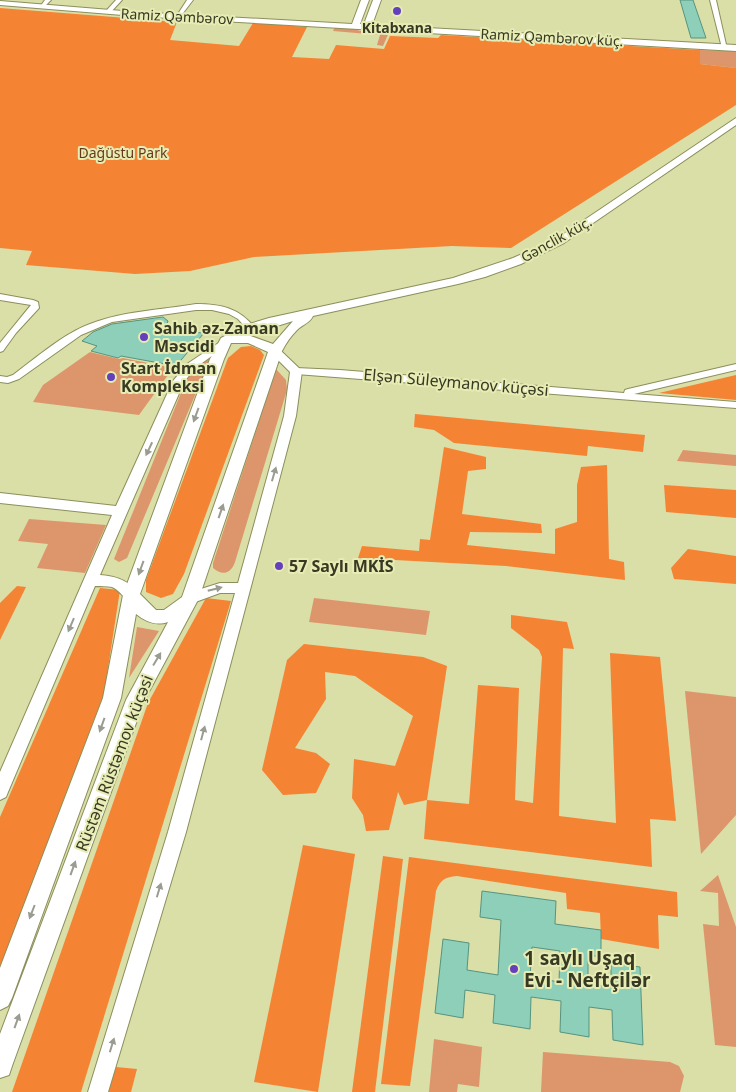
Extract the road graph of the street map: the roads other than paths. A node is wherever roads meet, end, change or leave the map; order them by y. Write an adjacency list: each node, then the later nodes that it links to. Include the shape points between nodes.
1 (48, 0): 8 (street)
2 (119, 0): 9 (street)
3 (190, 0): 10 (street)
4 (365, 0): 11 (main road)
5 (377, 0): 12 (main road)
6 (713, 0): 13 (street)
7 (5, 2): 8 (main road, Ramiz Qəmbərov)
8 (41, 7): 9 (main road, Ramiz Qəmbərov)
9 (108, 12): 10 (main road, Ramiz Qəmbərov)
10 (178, 16): 11 (main road, Ramiz Qəmbərov)
11 (355, 24): 12 (main road, Ramiz Qəmbərov)
12 (368, 27): 13 (main road, Ramiz Qəmbərov küç.)
13 (725, 48): 14 (main road, Ramiz Qəmbərov küç.)
14 (736, 48)
15 (736, 121): 17 (main road, Gənclik küç., via 540,252 481,274)
16 (0, 297): 20 (street, via 30,302 35,304 35,308)
17 (323, 311): 18 (main road, Gənclik küç.); 21 (main road, via 291,328)
18 (256, 326): 19 (main road); 24 (street, via 232,312 212,307 111,320 78,333 16,377)
19 (226, 341): 21 (main road, via 252,339); 28 (street, one-way to 28, via 191,366 179,381); 31 (main road, Rüstəm Rüstəmov küçəsi, one-way to 31)
20 (0, 349)
21 (276, 351): 23 (street); 32 (main road, Rüstəm Rüstəmov küçəsi, one-way to 21)
22 (736, 367): 25 (street, Elşən Süleymanov küçəsi)
23 (296, 372): 25 (street, Elşən Süleymanov küçəsi); 30 (street, one-way to 23, via 290,416)
24 (0, 379)
25 (617, 395): 26 (street, Elşən Süleymanov küçəsi)
26 (736, 405)
27 (0, 498): 28 (street)
28 (120, 511): 29 (street)
29 (90, 580): 31 (street, via 117,582); 33 (street, one-way to 33)
30 (242, 588): 32 (street, one-way to 30, via 220,588); 36 (street, one-way to 30, via 177,832)
31 (131, 595): 32 (main road, via 140,610 157,618 170,615); 34 (main road, Rüstəm Rüstəmov küçəsi, one-way to 34, via 112,698)
32 (190, 598): 35 (main road, Rüstəm Rüstəmov küçəsi, one-way to 32, via 135,700)
33 (0, 792)
34 (0, 998)
35 (0, 1066)
36 (98, 1092)

